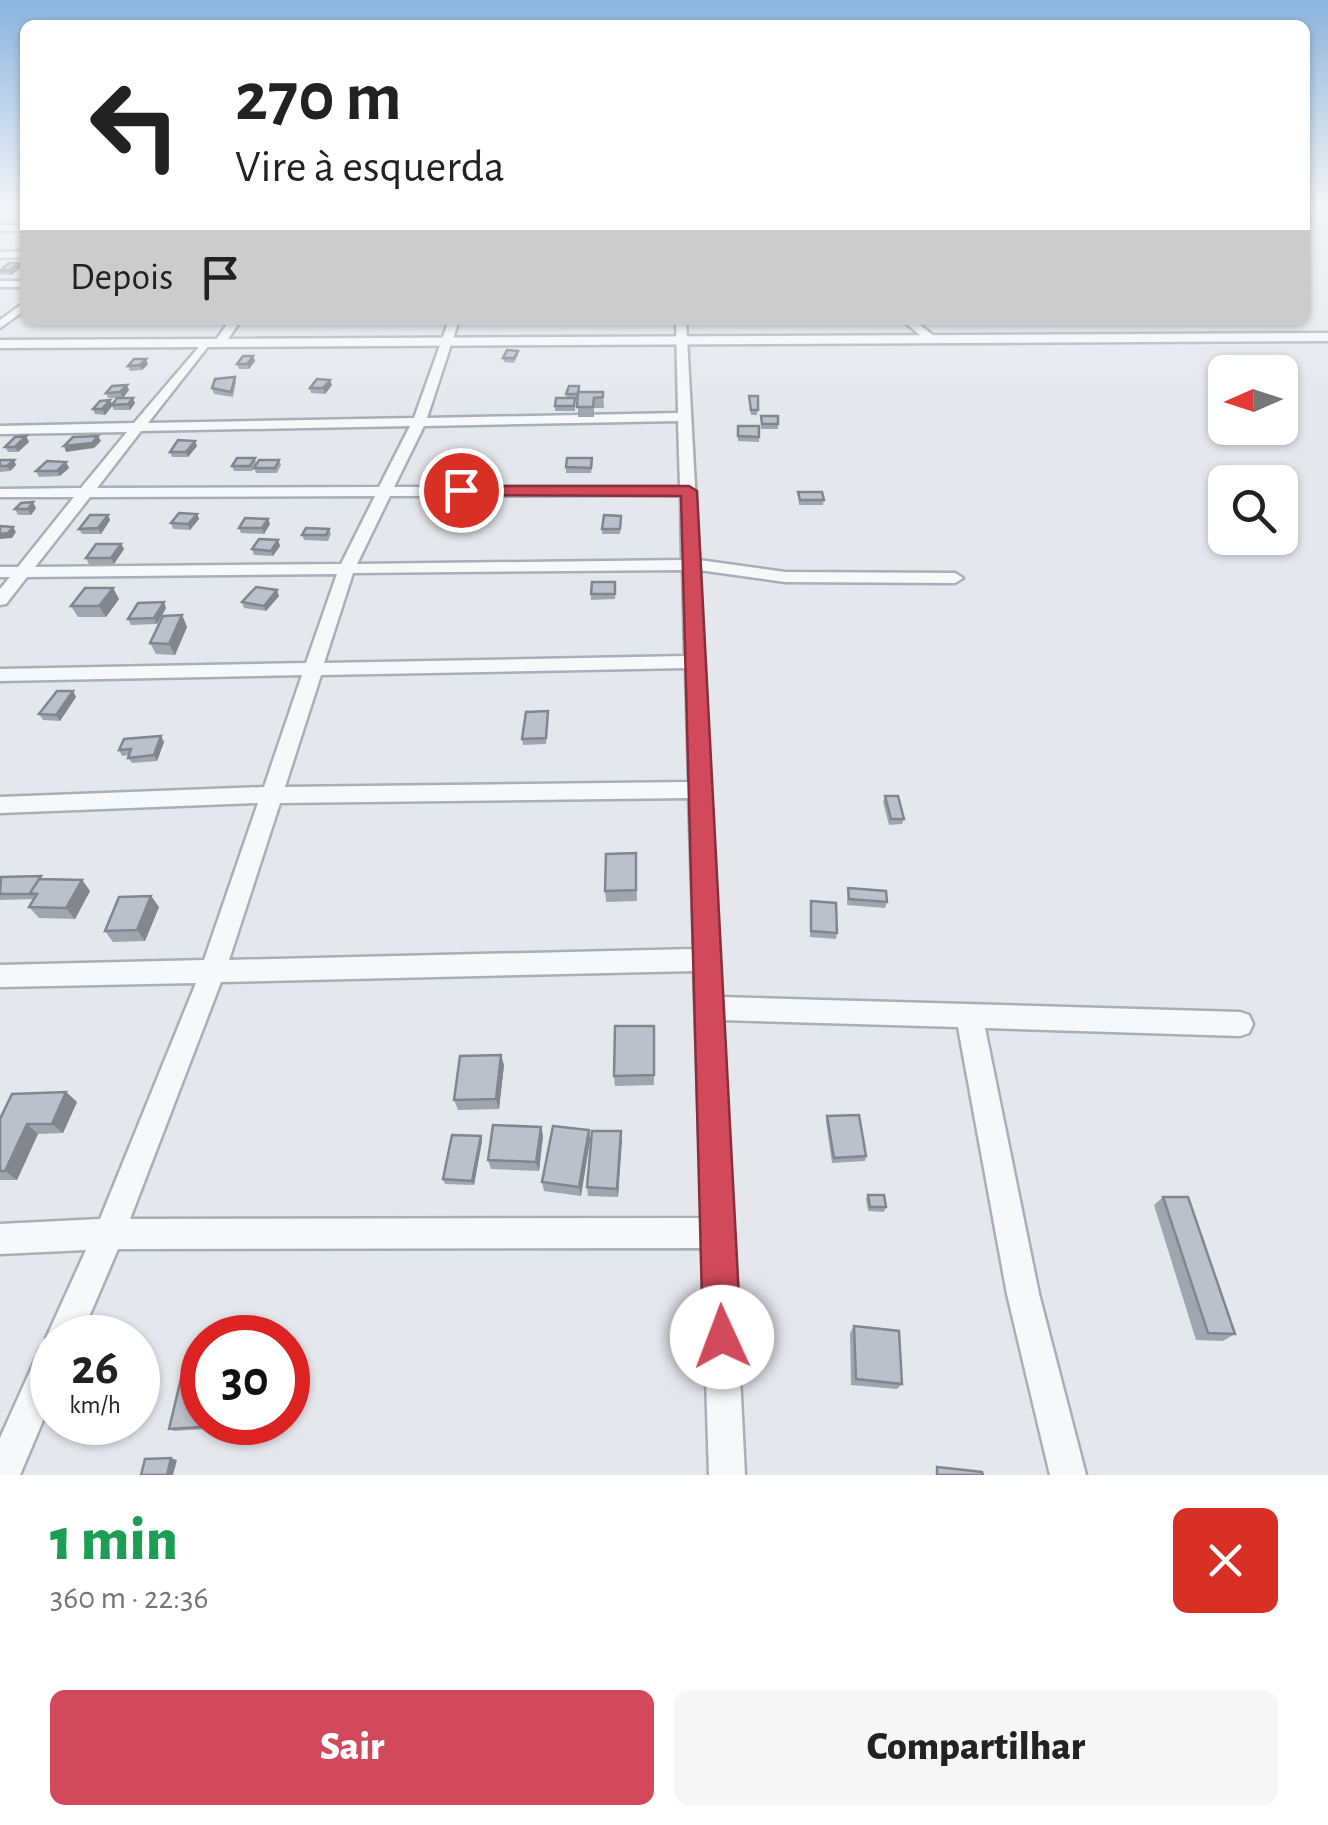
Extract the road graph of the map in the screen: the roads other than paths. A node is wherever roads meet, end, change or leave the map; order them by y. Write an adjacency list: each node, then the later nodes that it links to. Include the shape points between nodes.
1 (20, 309): 2 (street)
2 (0, 325)
3 (233, 325): 13 (street)
4 (452, 325): 9 (street)
5 (682, 325): 10 (street)
6 (913, 325): 8 (street)
7 (1328, 337): 8 (street)
8 (929, 338): 10 (street)
9 (447, 340): 10 (street); 13 (street); 15 (street)
10 (683, 340): 14 (street)
11 (0, 344): 12 (street)
12 (204, 344): 13 (street); 16 (street)
13 (220, 344)
14 (686, 417): 15 (street); 19 (street)
15 (419, 422): 16 (street); 18 (street)
16 (139, 427): 17 (street); 20 (street)
17 (0, 430)
18 (385, 490): 19 (street); 20 (street); 23 (street)
19 (689, 491): 22 (street)
20 (86, 492): 21 (street); 25 (street)
21 (0, 493)
22 (692, 566): 23 (street); 26 (street, via 786,577); 28 (street)
23 (347, 567): 25 (street); 29 (street)
24 (0, 572): 25 (street)
25 (22, 572): 27 (street)
26 (955, 578)
27 (0, 600)
28 (696, 662): 29 (street); 31 (street)
29 (315, 668): 30 (street); 32 (street)
30 (0, 675)
31 (700, 790): 32 (street); 34 (street)
32 (270, 795): 33 (street); 35 (street)
33 (0, 806)
34 (707, 960): 35 (street); 37 (street)
35 (214, 969): 36 (street); 41 (street)
36 (0, 976)
37 (709, 1008): 38 (street); 40 (street)
38 (969, 1016): 39 (street); 47 (street, via 1023,1294)
39 (1240, 1024)
40 (718, 1233): 41 (street); 46 (street)
41 (109, 1234): 42 (street); 43 (street)
42 (0, 1239)
43 (73, 1315)
44 (30, 1411): 45 (street)
45 (2, 1475)
46 (728, 1475)
47 (1068, 1475)

